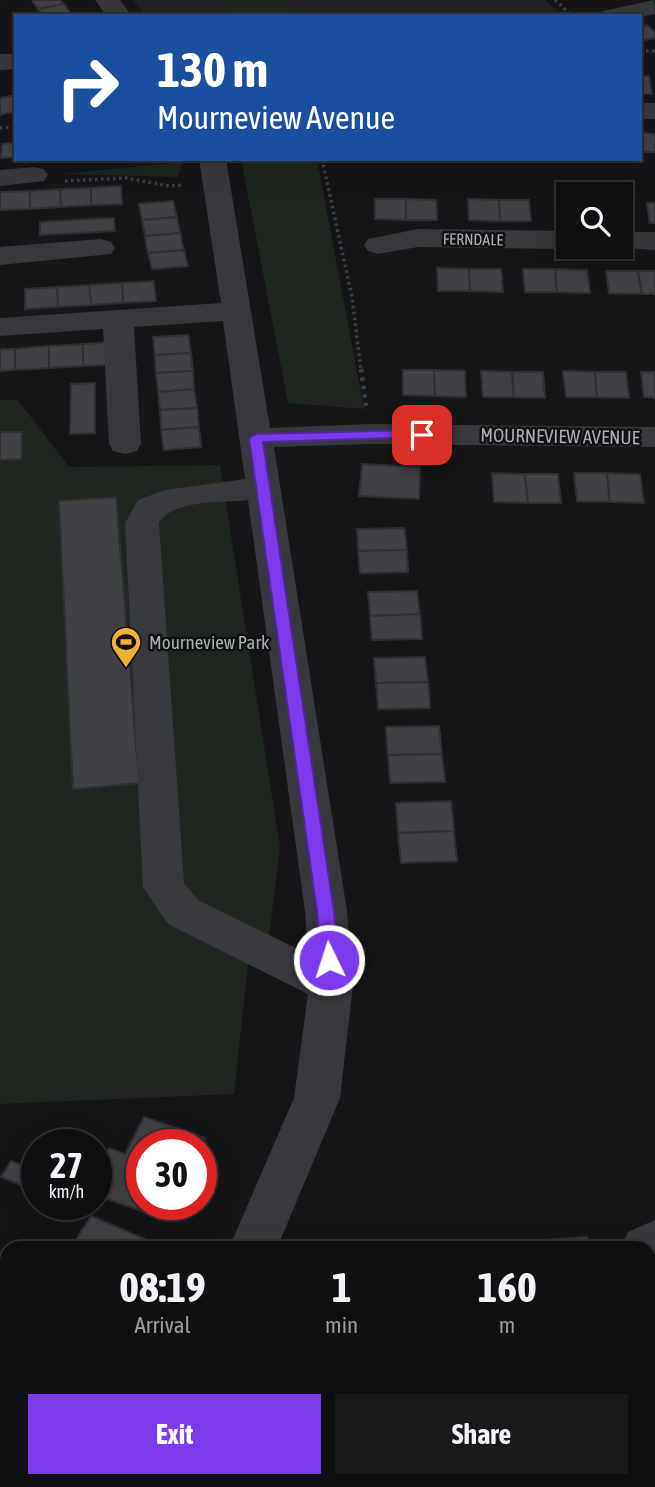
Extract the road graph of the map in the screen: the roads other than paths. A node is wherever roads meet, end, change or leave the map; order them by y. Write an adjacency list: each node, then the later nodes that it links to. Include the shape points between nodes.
1 (107, 0): 3 (street)
2 (655, 7): 4 (street)
3 (118, 14)
4 (622, 14)
5 (215, 171): 14 (street)
6 (34, 176): 7 (street)
7 (0, 178)
8 (556, 240): 11 (street, FERNDALE, via 418,238)
9 (633, 241): 10 (street)
10 (655, 241)
11 (378, 245)
12 (101, 248): 13 (street)
13 (0, 256)
14 (237, 311): 15 (street); 17 (street)
15 (118, 319): 16 (street); 19 (street)
16 (0, 327)
17 (256, 438): 18 (street, MOURNEVIEW AVENUE, via 370,434); 20 (street)
18 (655, 438)
19 (125, 444)
20 (262, 488): 21 (street, via 326,911); 21 (street, via 177,497 150,508 142,523 164,887 183,912)
21 (331, 985): 22 (street, via 317,1098)
22 (256, 1241)

